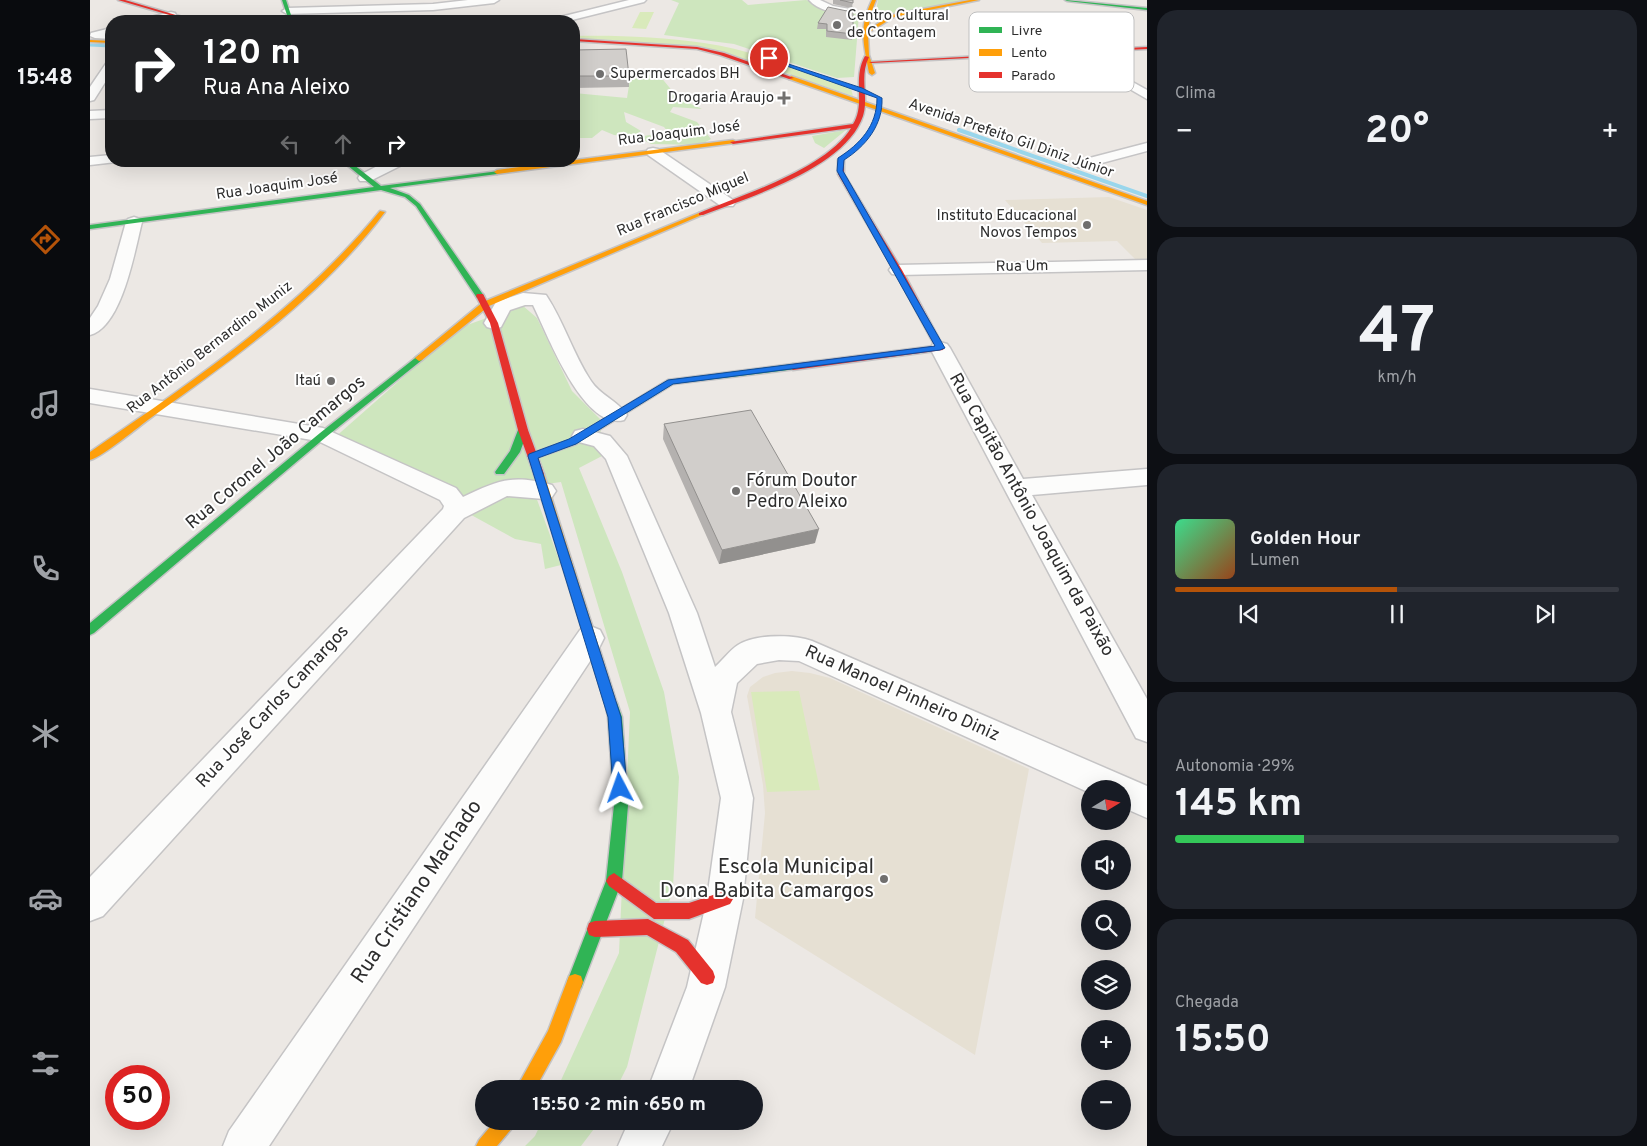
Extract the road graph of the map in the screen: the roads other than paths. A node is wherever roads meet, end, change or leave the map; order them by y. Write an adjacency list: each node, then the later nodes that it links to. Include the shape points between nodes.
1 (120, 0): 16 (main road)
2 (347, 0): 12 (street)
3 (494, 0): 12 (street, via 433,7)
4 (640, 0): 13 (street)
5 (814, 0): 15 (street, via 821,6)
6 (977, 0): 20 (main road)
7 (1067, 0): 8 (main road)
8 (1083, 1): 14 (main road)
9 (593, 3): 13 (street)
10 (871, 5): 20 (main road); 22 (main road)
11 (285, 7): 12 (street)
12 (340, 9)
13 (611, 9): 19 (street)
14 (1147, 9)
15 (846, 11)
16 (171, 14): 17 (street); 18 (main road)
17 (167, 15)
18 (174, 15)
19 (580, 16)
20 (893, 16): 22 (main road)
21 (105, 32): 23 (street, via 95,35)
22 (868, 32): 35 (main road)
23 (105, 36)
24 (580, 36): 26 (main road, Avenida Prefeito Gil Diniz Júnior)
25 (580, 40): 26 (main road, Avenida Prefeito Gil Diniz Júnior)
26 (630, 40): 28 (main road, Avenida Prefeito Gil Diniz Júnior)
27 (90, 41): 29 (main road)
28 (656, 41): 36 (main road, Avenida Prefeito Gil Diniz Júnior, via 706,41); 45 (main road, Avenida Prefeito Gil Diniz Júnior, via 722,54)
29 (105, 42)
30 (1147, 48): 32 (main road)
31 (90, 49): 33 (main road)
32 (1134, 49)
33 (105, 50)
34 (969, 56): 35 (main road)
35 (869, 59): 40 (main road, Rua Francisco Miguel, via 862,61); 41 (main road)
36 (786, 64)
37 (105, 72): 38 (street)
38 (90, 75)
39 (105, 76): 44 (street)
40 (854, 83): 45 (main road, Rua Francisco Miguel); 47 (main road, Avenida Prefeito Gil Diniz Júnior)
41 (872, 84)
42 (1134, 87): 43 (street)
43 (1147, 95)
44 (90, 97)
45 (860, 102): 47 (main road, Avenida Prefeito Gil Diniz Júnior); 50 (main road, Rua Francisco Miguel, via 861,114)
46 (898, 103): 47 (main road, Avenida Prefeito Gil Diniz Júnior)
47 (880, 111): 70 (main road, Avenida Prefeito Gil Diniz Júnior)
48 (105, 114): 49 (street)
49 (90, 115)
50 (855, 126): 51 (main road, Rua Joaquim José); 53 (main road, Rua Francisco Miguel, via 836,149)
51 (800, 134): 53 (main road, Rua Capitão Antônio Joaquim da Paixão); 54 (main road, Rua Joaquim José)
52 (1147, 147): 58 (street)
53 (821, 150): 63 (main road, Rua Francisco Miguel); 64 (main road, Rua Capitão Antônio Joaquim da Paixão, via 845,157 840,171)
54 (653, 152): 57 (main road, Rua Joaquim José); 69 (street)
55 (105, 160): 56 (street)
56 (90, 161)
57 (580, 161)
58 (1078, 163): 62 (main road, Avenida Prefeito Gil Diniz Júnior)
59 (344, 167): 66 (main road)
60 (390, 167): 66 (street)
61 (536, 167): 67 (main road, Rua Joaquim José)
62 (1101, 170)
63 (799, 173): 64 (main road, via 825,172); 69 (main road, Rua Francisco Miguel)
64 (843, 177): 76 (main road, Rua Capitão Antônio Joaquim da Paixão)
65 (343, 184): 68 (main road)
66 (364, 184): 67 (main road, Rua Joaquim José); 68 (main road, Rua Joaquim José); 72 (main road, via 378,201)
67 (379, 187): 71 (main road, via 407,196)
68 (328, 195): 73 (main road, Rua Joaquim José)
69 (727, 203): 77 (main road, Rua Francisco Miguel)
70 (1147, 203)
71 (418, 205): 72 (main road); 78 (main road)
72 (382, 212): 83 (main road, Rua Antônio Bernardino Muniz, via 364,238 285,312)
73 (134, 222): 74 (main road, Rua Joaquim José); 80 (street, via 111,303)
74 (90, 227)
75 (1147, 265): 76 (street, Rua Um)
76 (898, 270): 81 (main road, Rua Capitão Antônio Joaquim da Paixão)
77 (535, 292): 78 (main road, Rua Francisco Miguel); 79 (street, via 503,306); 84 (street, via 582,384 598,402)
78 (486, 304): 79 (main road); 86 (main road, Rua Coronel João Camargos)
79 (494, 323): 85 (main road)
80 (90, 329)
81 (940, 348): 84 (main road, via 671,382); 92 (street, Rua Capitão Antônio Joaquim da Paixão)
82 (90, 396): 83 (street)
83 (162, 407): 86 (street); 89 (main road, Rua Antônio Bernardino Muniz)
84 (616, 415): 87 (main road)
85 (523, 430): 88 (main road); 90 (main road, via 515,452)
86 (323, 435): 94 (street); 95 (main road, Rua Coronel João Camargos)
87 (583, 436): 88 (main road); 97 (street, via 602,442 616,456 683,613)
88 (533, 456): 90 (street); 93 (main road)
89 (90, 458)
90 (500, 472): 94 (street)
91 (1147, 478): 92 (street)
92 (1016, 488): 98 (street, Rua Capitão Antônio Joaquim da Paixão)
93 (544, 492): 94 (street, Rua José Carlos Camargos, via 502,488); 96 (main road)
94 (452, 503): 104 (street, Rua José Carlos Camargos)
95 (90, 630)
96 (590, 638): 102 (main road, via 615,717 621,805); 111 (street, Rua Cristiano Machado)
97 (716, 713): 99 (street, Rua Manoel Pinheiro Diniz, via 724,677 749,653 779,648 802,649); 103 (street, via 737,798)
98 (1147, 728)
99 (1097, 780)
100 (1131, 795): 101 (street)
101 (1147, 802)
102 (614, 881): 103 (main road, via 654,911 689,911); 105 (main road)
103 (724, 899): 106 (street)
104 (90, 903)
105 (595, 929): 106 (main road, via 648,927 682,946); 107 (main road, via 554,1036)
106 (707, 977): 108 (street)
107 (530, 1080)
108 (671, 1080)
109 (499, 1130): 112 (main road)
110 (648, 1130): 113 (street)
111 (244, 1146)
112 (485, 1146)
113 (639, 1146)

